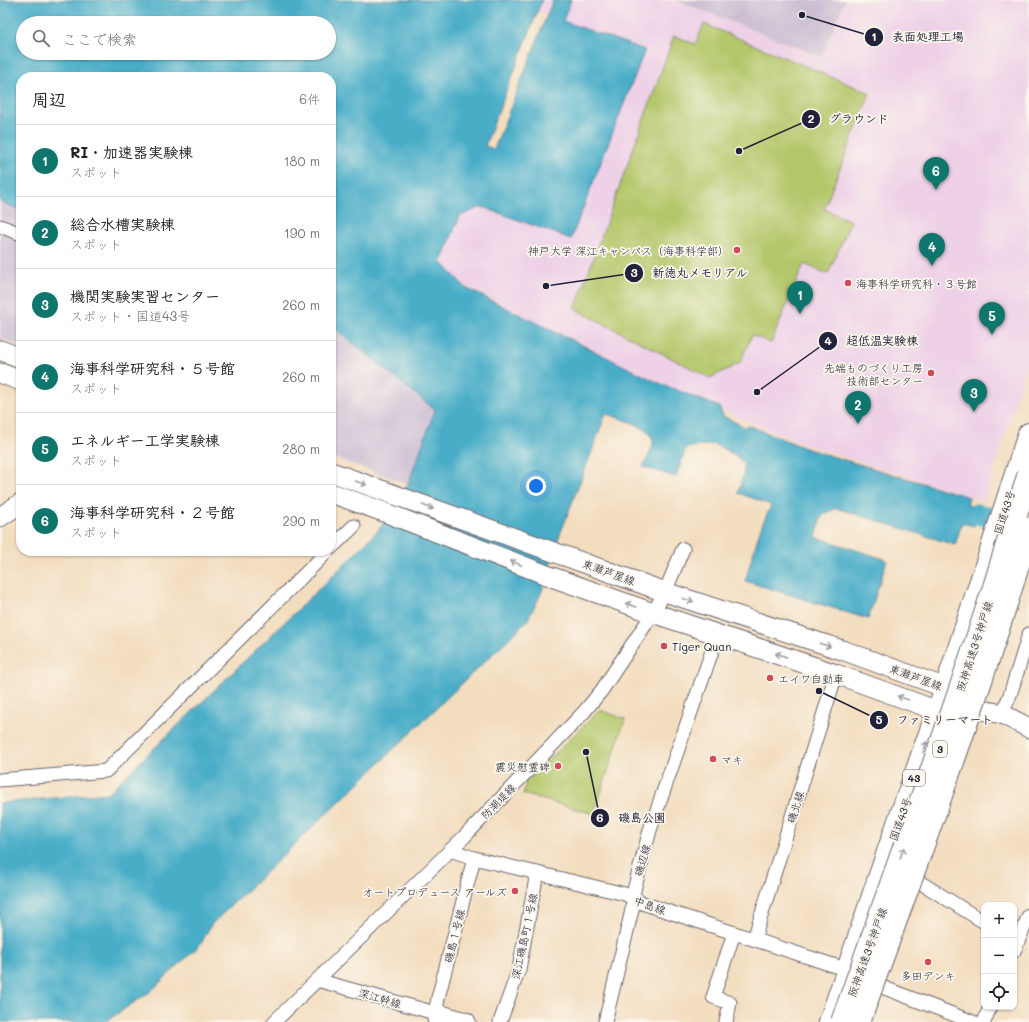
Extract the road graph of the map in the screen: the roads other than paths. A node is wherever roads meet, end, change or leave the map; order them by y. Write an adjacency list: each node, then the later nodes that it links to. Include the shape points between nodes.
1 (0, 226): 2 (street)
2 (16, 232)
3 (0, 350): 4 (main road)
4 (16, 356)
5 (0, 373): 6 (main road)
6 (16, 379)
7 (1029, 434): 24 (highway, 国道43号 / 43)
8 (1029, 472): 50 (highway, 阪神高速3号神戸線 / 3, one-way to 8, bridge, via 956,701)
9 (336, 474): 19 (main road, 東灘芦屋線, one-way to 19)
10 (336, 495): 20 (main road, one-way to 10)
11 (16, 506): 12 (main road)
12 (0, 517)
13 (354, 526): 15 (street)
14 (1029, 529): 51 (highway, 阪神高速3号神戸線 / 3, bridge, via 948,776)
15 (336, 543)
16 (682, 549): 19 (street, 防潮堤線)
17 (323, 556): 28 (street, via 106,771)
18 (1029, 566): 26 (highway)
19 (665, 592): 20 (street, 防潮堤線); 24 (main road, 東灘芦屋線, one-way to 24, via 845,651)
20 (653, 613): 21 (main road); 29 (street, 防潮堤線, via 602,690 584,712)
21 (718, 634): 23 (main road, one-way to 21); 33 (street, 磯辺線, via 650,830)
22 (1029, 634): 26 (street)
23 (836, 674): 25 (main road, one-way to 23); 37 (street, 磯北線)
24 (946, 688): 25 (highway, 国道43号 / 43); 26 (main road, 東灘芦屋線)
25 (938, 711): 26 (main road); 39 (highway, 国道43号 / 43, one-way to 25)
26 (992, 712): 27 (main road, 東灘芦屋線); 32 (highway)
27 (1029, 728)
28 (0, 780)
29 (450, 850): 30 (street, 中島線); 40 (street, 防潮堤線)
30 (474, 858): 31 (street, 中島線); 43 (street, 磯島１号線)
31 (537, 873): 33 (street, 中島線, via 625,894); 46 (street, 深江磯島町１号線, via 518,969)
32 (918, 881): 35 (street); 41 (highway)
33 (633, 899): 36 (street, 中島線); 47 (street, 磯辺線)
34 (1029, 915): 38 (street)
35 (981, 920)
36 (734, 933): 37 (street, 中島線); 48 (street, via 713,997 730,1003)
37 (754, 939): 39 (street, 中島線)
38 (1019, 945)
39 (848, 970): 49 (highway, 国道43号 / 43)
40 (317, 980): 43 (street, 深江幹線); 44 (street, 防潮堤線)
41 (882, 987): 52 (highway); 53 (street)
42 (989, 1010): 54 (street)
43 (434, 1018): 45 (main road, 深江幹線)
44 (274, 1022)
45 (466, 1022)
46 (500, 1022)
47 (605, 1022)
48 (726, 1022)
49 (830, 1022)
50 (842, 1022)
51 (859, 1022)
52 (870, 1022)
53 (973, 1022)
54 (984, 1022)

